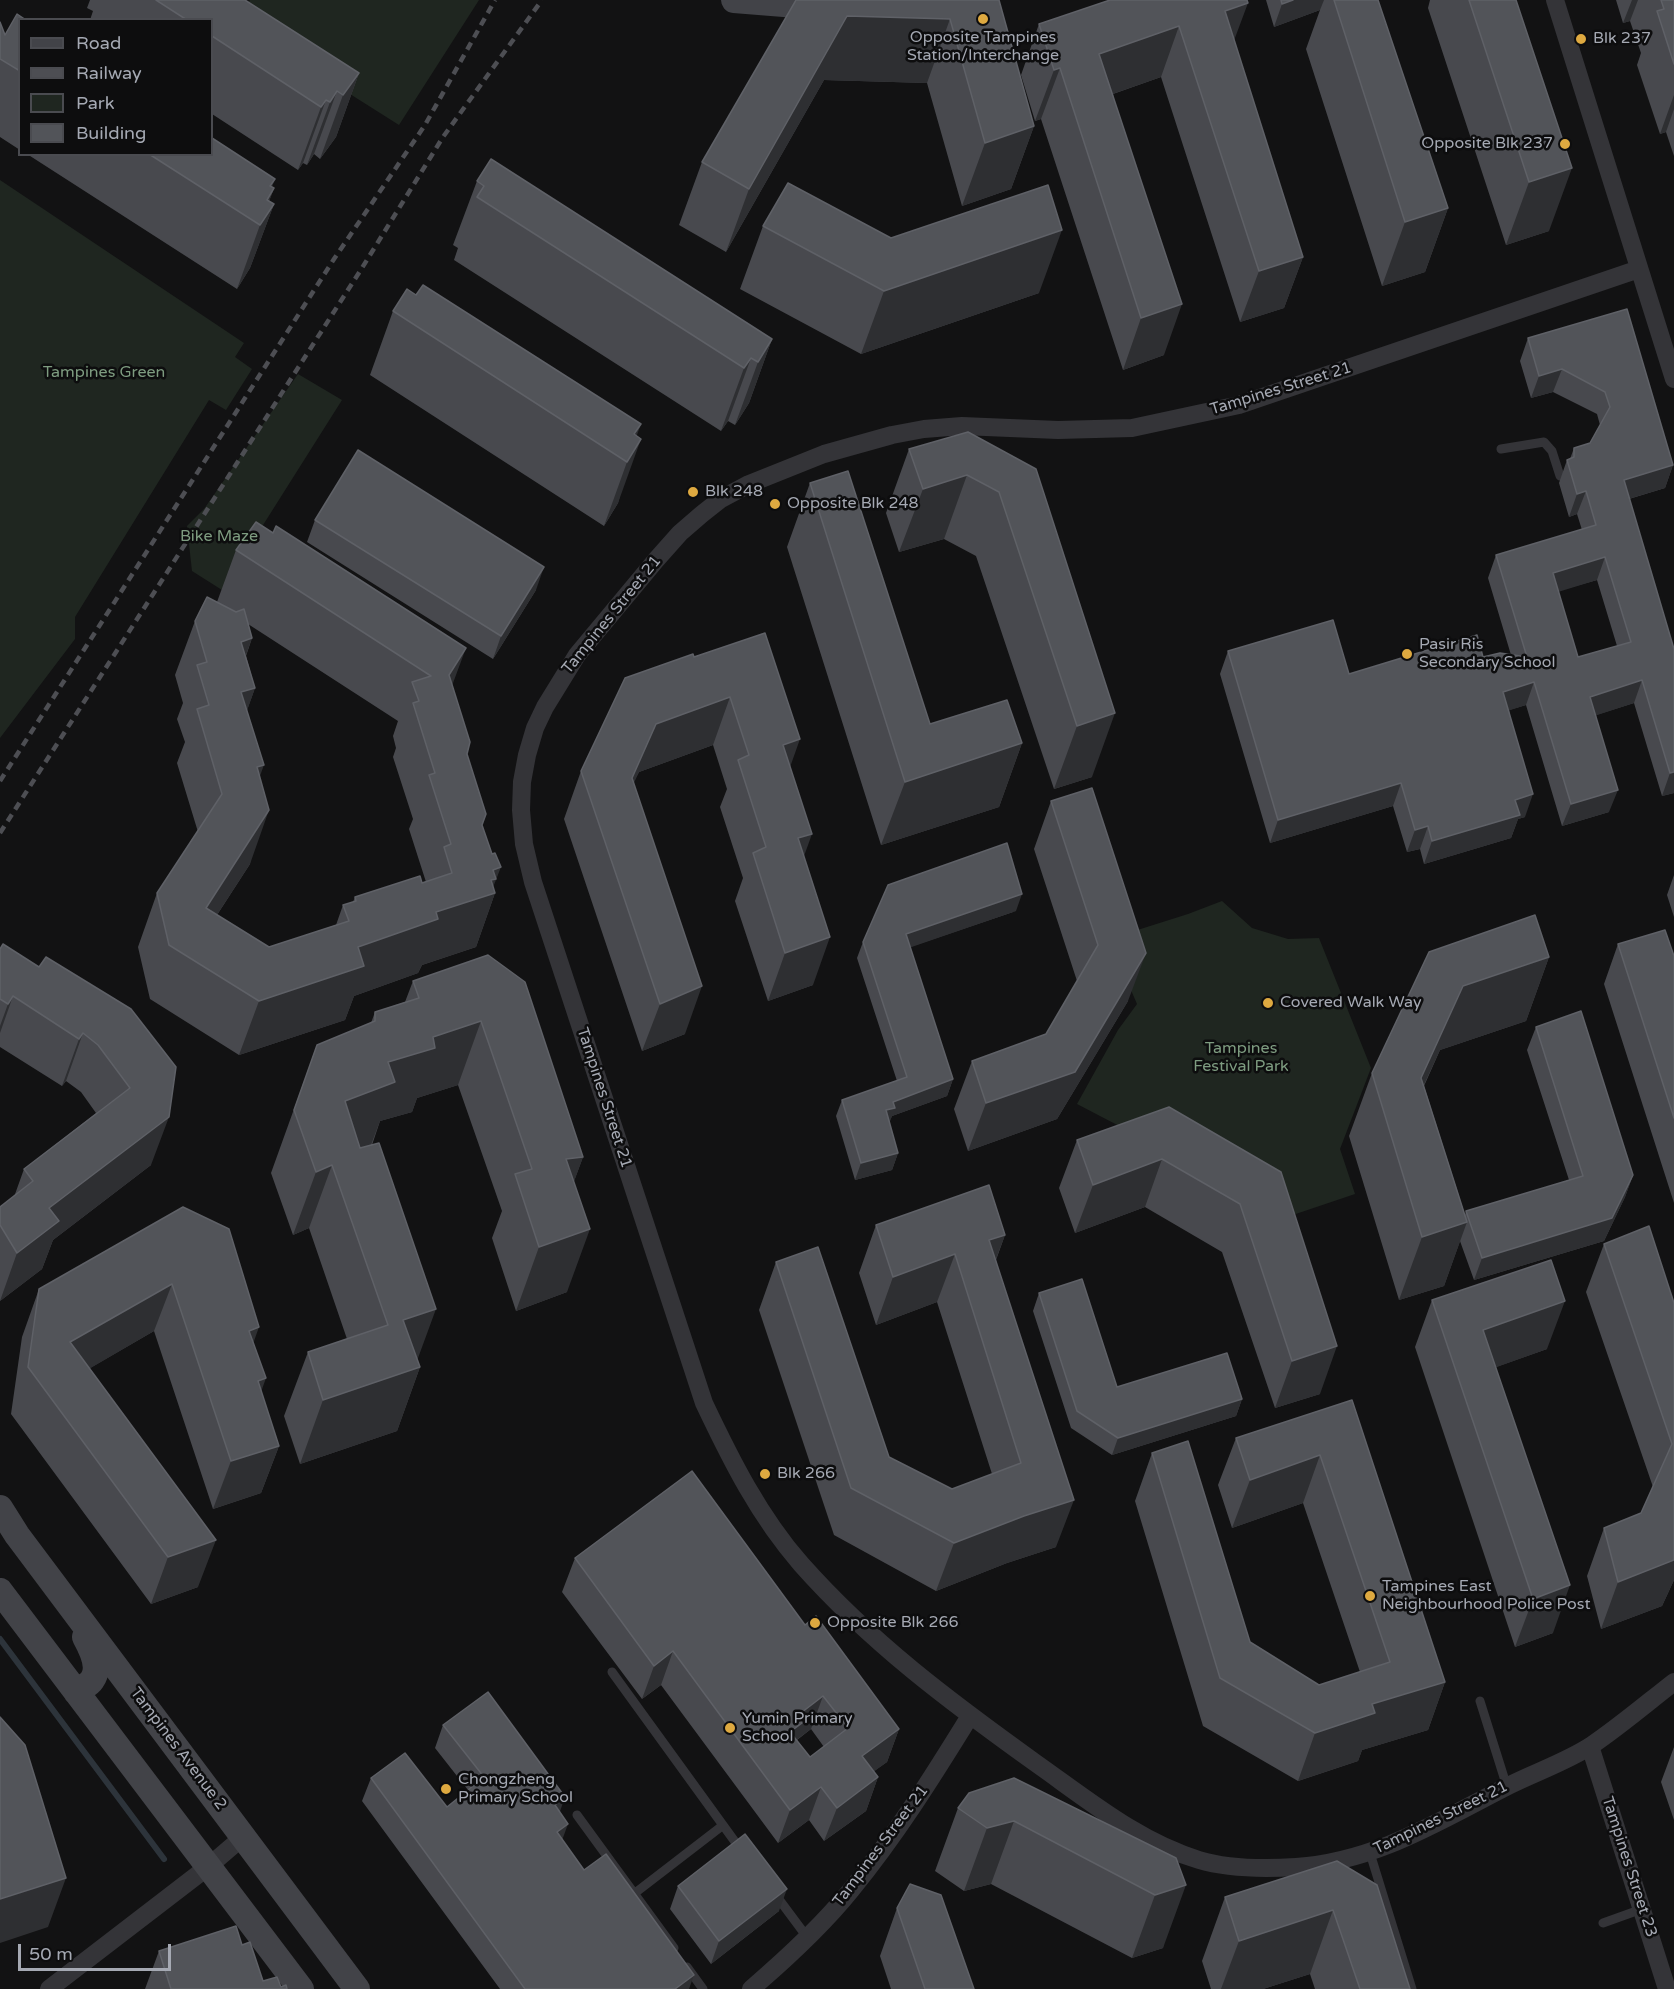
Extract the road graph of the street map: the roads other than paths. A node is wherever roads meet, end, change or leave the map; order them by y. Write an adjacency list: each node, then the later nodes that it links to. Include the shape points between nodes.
1 (734, 0): 3 (main road)
2 (1555, 0): 4 (street)
3 (845, 5)
4 (1639, 269): 5 (street); 15 (street, Tampines Street 21, via 1239,405 1132,428 924,429 825,454 773,474 721,499 680,533 578,653 535,728 522,782 521,810 533,882 704,1403 746,1489 800,1563 865,1630)
5 (1674, 379)
6 (1501, 449): 7 (lane, via 1544,442 1552,450)
7 (1560, 476)
8 (0, 1508): 10 (main road, Tampines Avenue 2)
9 (0, 1591): 13 (main road)
10 (65, 1600): 13 (main road, via 94,1660 92,1680); 20 (main road, Tampines Avenue 2)
11 (612, 1672): 19 (lane)
12 (1674, 1682): 16 (street, Tampines Street 21)
13 (76, 1692): 23 (main road)
14 (1480, 1701): 17 (lane)
15 (970, 1716): 21 (street, Tampines Street 21, via 1130,1829 1200,1860 1233,1866 1293,1867); 28 (street, Tampines Street 21, via 906,1816 851,1890)
16 (1590, 1746): 17 (street, Tampines Street 21); 26 (street, Tampines Street 23)
17 (1507, 1787): 21 (street, Tampines Street 21)
18 (577, 1815): 25 (lane)
19 (722, 1826): 22 (lane); 25 (lane)
20 (244, 1836): 23 (street); 31 (main road, Tampines Avenue 2)
21 (1370, 1853): 34 (lane)
22 (749, 1861)
23 (209, 1866): 29 (street); 30 (main road)
24 (770, 1888): 28 (lane)
25 (635, 1893): 32 (lane)
26 (1642, 1909): 27 (lane); 35 (street, Tampines Street 23)
27 (1603, 1923)
28 (807, 1937): 33 (street, Tampines Street 21)
29 (49, 1989)
30 (302, 1989)
31 (357, 1989)
32 (704, 1989)
33 (751, 1989)
34 (1412, 1989)
35 (1667, 1989)

